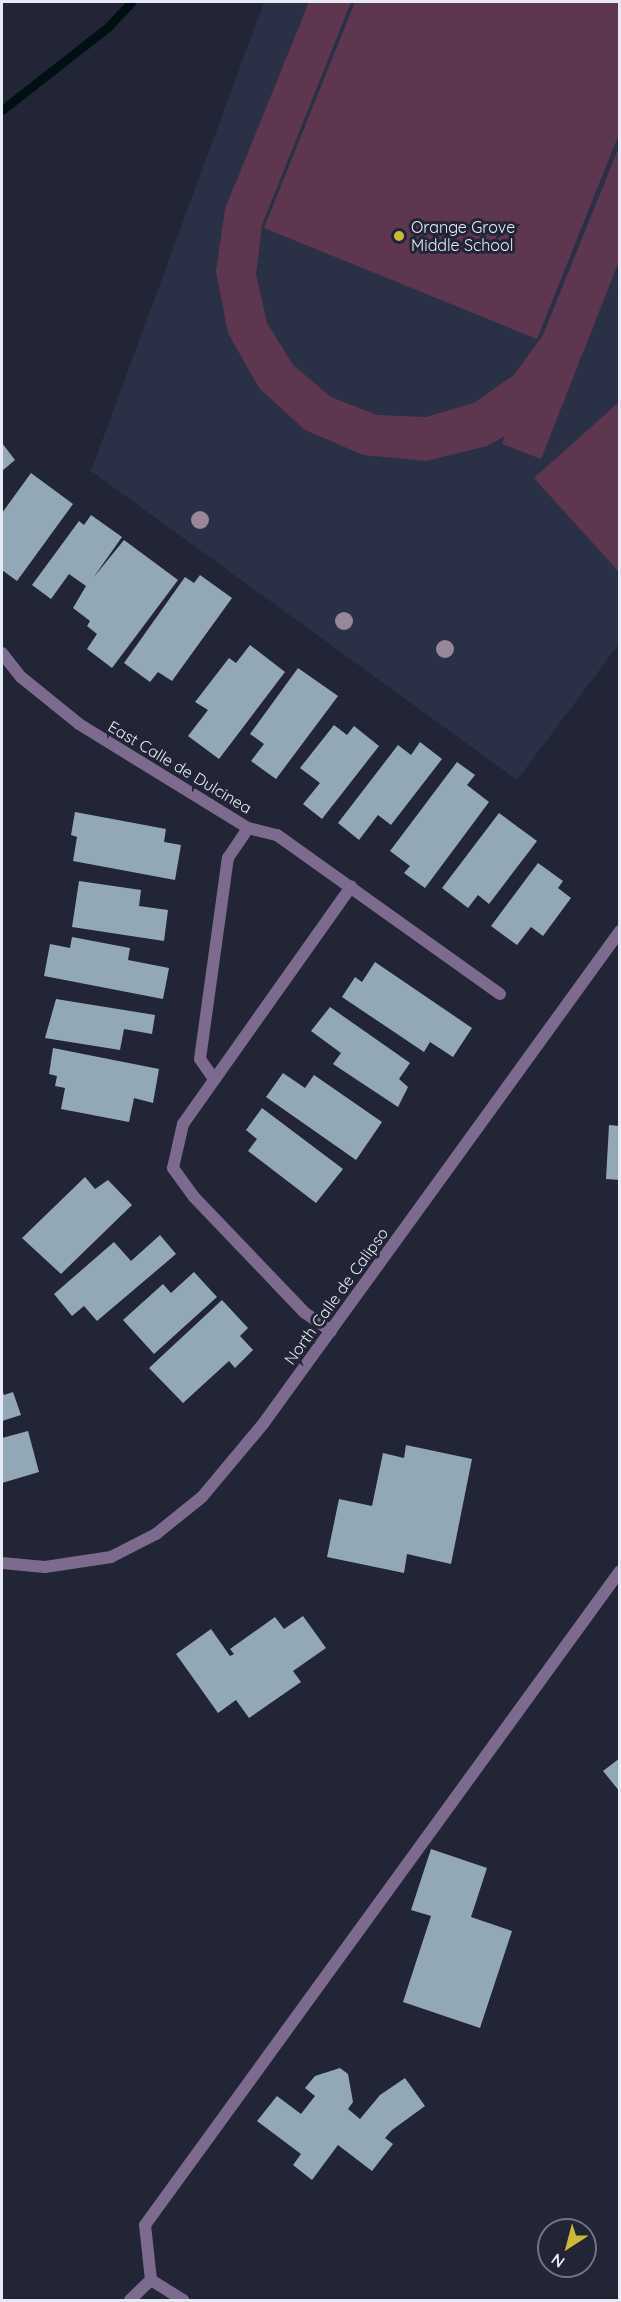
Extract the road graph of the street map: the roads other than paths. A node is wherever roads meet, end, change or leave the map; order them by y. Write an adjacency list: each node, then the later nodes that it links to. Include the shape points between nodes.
1 (2, 653): 2 (street, East Calle de Dulcinea, via 21,677 79,724)
2 (248, 828): 3 (street, East Calle de Dulcinea, via 277,835); 6 (street, via 228,858 200,1059)
3 (351, 887): 5 (street, East Calle de Dulcinea); 6 (street)
4 (620, 931): 7 (street, North Calle de Calipso)
5 (500, 994)
6 (214, 1079): 7 (street, via 183,1125 173,1168 194,1197 304,1312)
7 (331, 1331): 8 (street, North Calle de Calipso, via 263,1424 202,1497 156,1534 111,1557 45,1567)
8 (2, 1563)
9 (620, 1571): 10 (street, via 146,2225)
10 (152, 2280): 11 (street); 12 (street)
11 (130, 2301)
12 (183, 2301)

